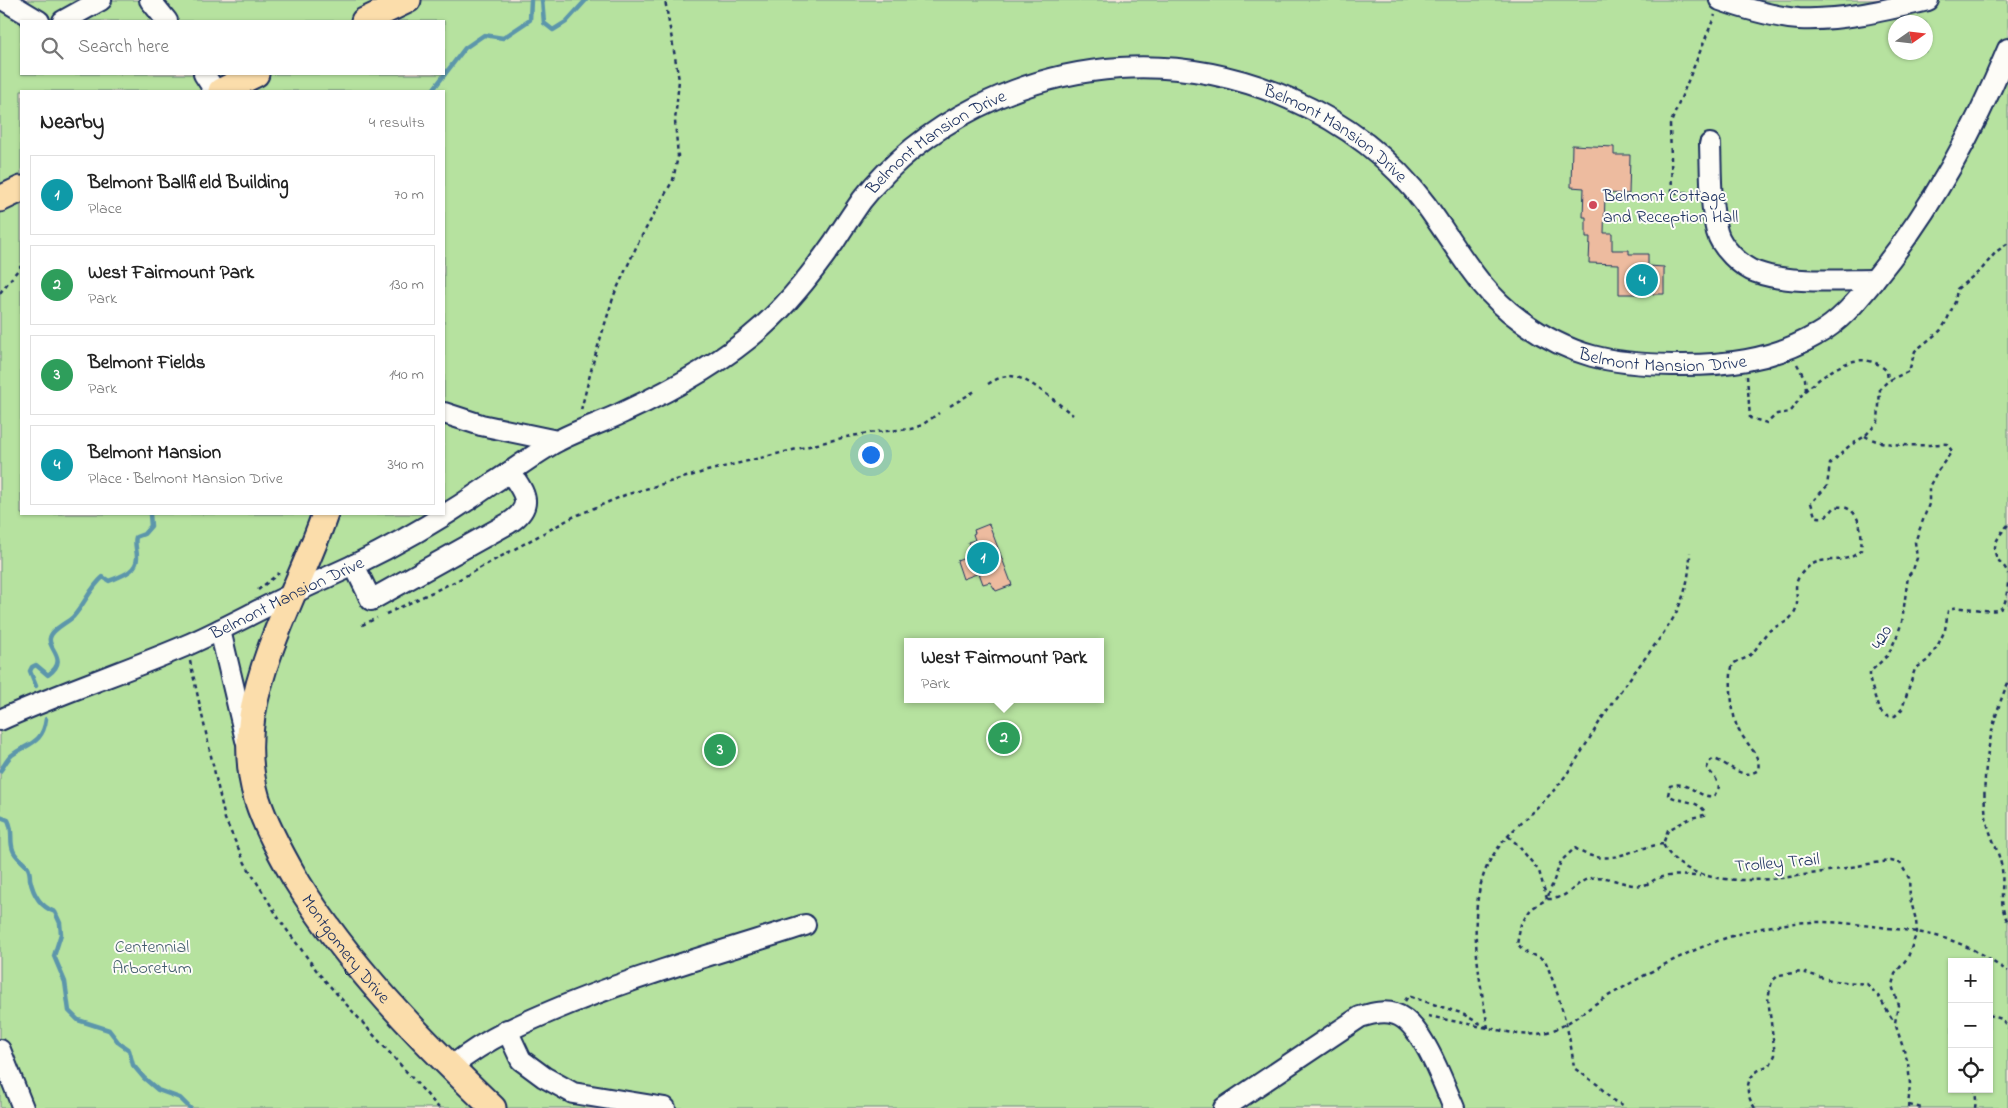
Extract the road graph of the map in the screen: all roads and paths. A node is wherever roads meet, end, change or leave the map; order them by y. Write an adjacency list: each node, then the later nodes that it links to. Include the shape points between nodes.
1 (4, 0): 8 (street)
2 (101, 0): 9 (street)
3 (150, 0): 10 (street)
4 (408, 0): 11 (main road)
5 (665, 0): 35 (path, via 679,80 676,111 678,156 673,180 614,294 581,409)
6 (1721, 0): 7 (street, via 1768,15 1799,18 1845,17); 19 (path, via 1670,125 1672,193)
7 (1928, 0)
8 (37, 20)
9 (64, 20)
10 (166, 20)
11 (366, 20)
12 (2008, 49): 23 (street, Belmont Mansion Drive, via 1959,154 1905,239)
13 (205, 75): 15 (street)
14 (254, 75): 16 (main road)
15 (214, 90)
16 (223, 90)
17 (1710, 144): 19 (street)
18 (20, 189): 20 (main road)
19 (1712, 192): 23 (street, via 1717,234 1729,253 1755,272 1794,279)
20 (0, 199)
21 (2008, 243): 27 (path, via 1958,289 1946,322 1915,351 1908,371)
22 (20, 267): 24 (path)
23 (1874, 280): 25 (street, Belmont Mansion Drive, via 1831,326)
24 (0, 293)
25 (1791, 348): 26 (street, Belmont Mansion Drive); 29 (path, via 1805,379)
26 (1746, 362): 29 (path, via 1750,418 1767,423 1777,414 1790,412); 35 (street, Belmont Mansion Drive, via 1697,366 1626,363 1562,347 1498,303 1470,272 1425,204 1399,174 1360,140 1335,124 1282,95 1228,77 1175,68 1117,68 1063,75 1036,83 988,101 944,126 904,157 864,196 816,267 759,330 674,387)
27 (1888, 381): 29 (path, via 1884,367 1872,361 1858,360 1844,363); 36 (path, via 1880,389 1878,422)
28 (988, 384): 34 (path, via 1004,376 1020,378)
29 (1806, 390)
30 (975, 391): 31 (path)
31 (950, 406)
32 (445, 413): 37 (street, via 481,425)
33 (939, 413): 50 (path, via 911,429 846,437 625,495 573,517 458,580)
34 (1073, 415)
35 (578, 433): 37 (street, Belmont Mansion Drive)
36 (1865, 436): 47 (path, 420, via 1890,444 1947,444 1952,451 1929,487 1930,504 1915,542 1917,558 1908,576 1897,636 1888,654 1870,672 1870,681 1883,714 1895,716 1902,709 1915,669 1928,660 1945,630 1948,611 1955,608 1999,610 2005,602); 56 (path, via 1830,464 1828,486 1811,503 1815,516 1820,518 1840,506 1853,512 1862,530 1861,550 1849,559 1812,564 1802,573 1796,582 1796,607 1789,620 1771,629 1752,654 1733,664 1730,670 1737,728 1758,759 1758,770 1755,773 1740,772 1713,759 1708,762 1708,768 1719,787 1714,796 1708,797 1681,784 1670,786 1668,795 1697,804 1705,812 1668,830)
37 (557, 441): 38 (street, Belmont Mansion Drive)
38 (510, 472): 39 (street, Belmont Mansion Drive); 44 (street, via 523,493 524,509 501,527 371,600)
39 (445, 513)
40 (325, 515): 49 (main road, Montgomery Drive)
41 (443, 515): 44 (street, Belmont Mansion Drive)
42 (2008, 525): 46 (path, via 1994,550)
43 (1690, 552): 55 (path, via 1687,585 1671,622 1563,779)
44 (354, 565): 49 (street, Belmont Mansion Drive)
45 (282, 568): 48 (path)
46 (2008, 574)
47 (2008, 583)
48 (253, 593)
49 (293, 593): 51 (street, Belmont Mansion Drive); 54 (main road, Montgomery Drive, via 252,715)
50 (362, 625)
51 (220, 630): 53 (street, Belmont Mansion Drive); 54 (street, Montgomery Drive)
52 (2008, 683): 59 (path, via 1992,731 1985,803 1990,834 2000,858 2003,909)
53 (0, 720)
54 (250, 758): 72 (main road, Montgomery Drive, via 264,817 304,893 365,974)
55 (1508, 836): 58 (path, via 1539,871); 68 (path, via 1493,854 1483,875 1479,898 1476,953)
56 (1663, 844): 57 (path, Trolley Trail, via 1669,855); 58 (path, via 1617,857 1599,858 1575,848 1561,861)
57 (1702, 876): 58 (path, via 1673,875 1644,885 1603,877 1590,878 1558,900); 61 (path, Trolley Trail, via 1741,881 1790,878 1858,865 1900,863 1909,878)
58 (1547, 899): 67 (path, via 1532,909 1522,924 1517,944 1523,951 1545,960)
59 (2008, 922)
60 (804, 925): 70 (street, via 619,984)
61 (1917, 932): 62 (path, via 1970,948); 66 (path, via 1908,957 1894,974 1892,985 1898,1005); 67 (path, via 1821,922 1789,923 1753,930 1692,950 1655,969)
62 (2008, 972)
63 (1408, 996): 68 (path, via 1461,1013)
64 (1426, 1016): 68 (path)
65 (1993, 1016): 69 (path, via 2002,1019)
66 (1895, 1022): 74 (path, via 1908,1063); 81 (path, via 1867,984 1834,981 1802,972 1779,975 1772,981 1768,998 1775,1054 1770,1065 1756,1070 1749,1079 1748,1095)
67 (1566, 1025): 68 (path, via 1532,1036); 80 (path, via 1572,1043 1574,1068)
68 (1488, 1028)
69 (2008, 1028)
70 (507, 1030): 72 (street); 77 (street, via 521,1060 573,1092)
71 (0, 1050): 75 (street)
72 (451, 1067): 76 (main road, Montgomery Drive)
73 (1975, 1093): 83 (path)
74 (1908, 1106): 82 (path)
75 (23, 1108)
76 (493, 1108)
77 (665, 1108)
78 (1224, 1108): 79 (street, via 1360,1017 1384,1012 1396,1014 1423,1041)
79 (1454, 1108)
80 (1625, 1108)
81 (1755, 1108)
82 (1922, 1108)
83 (1975, 1108)

